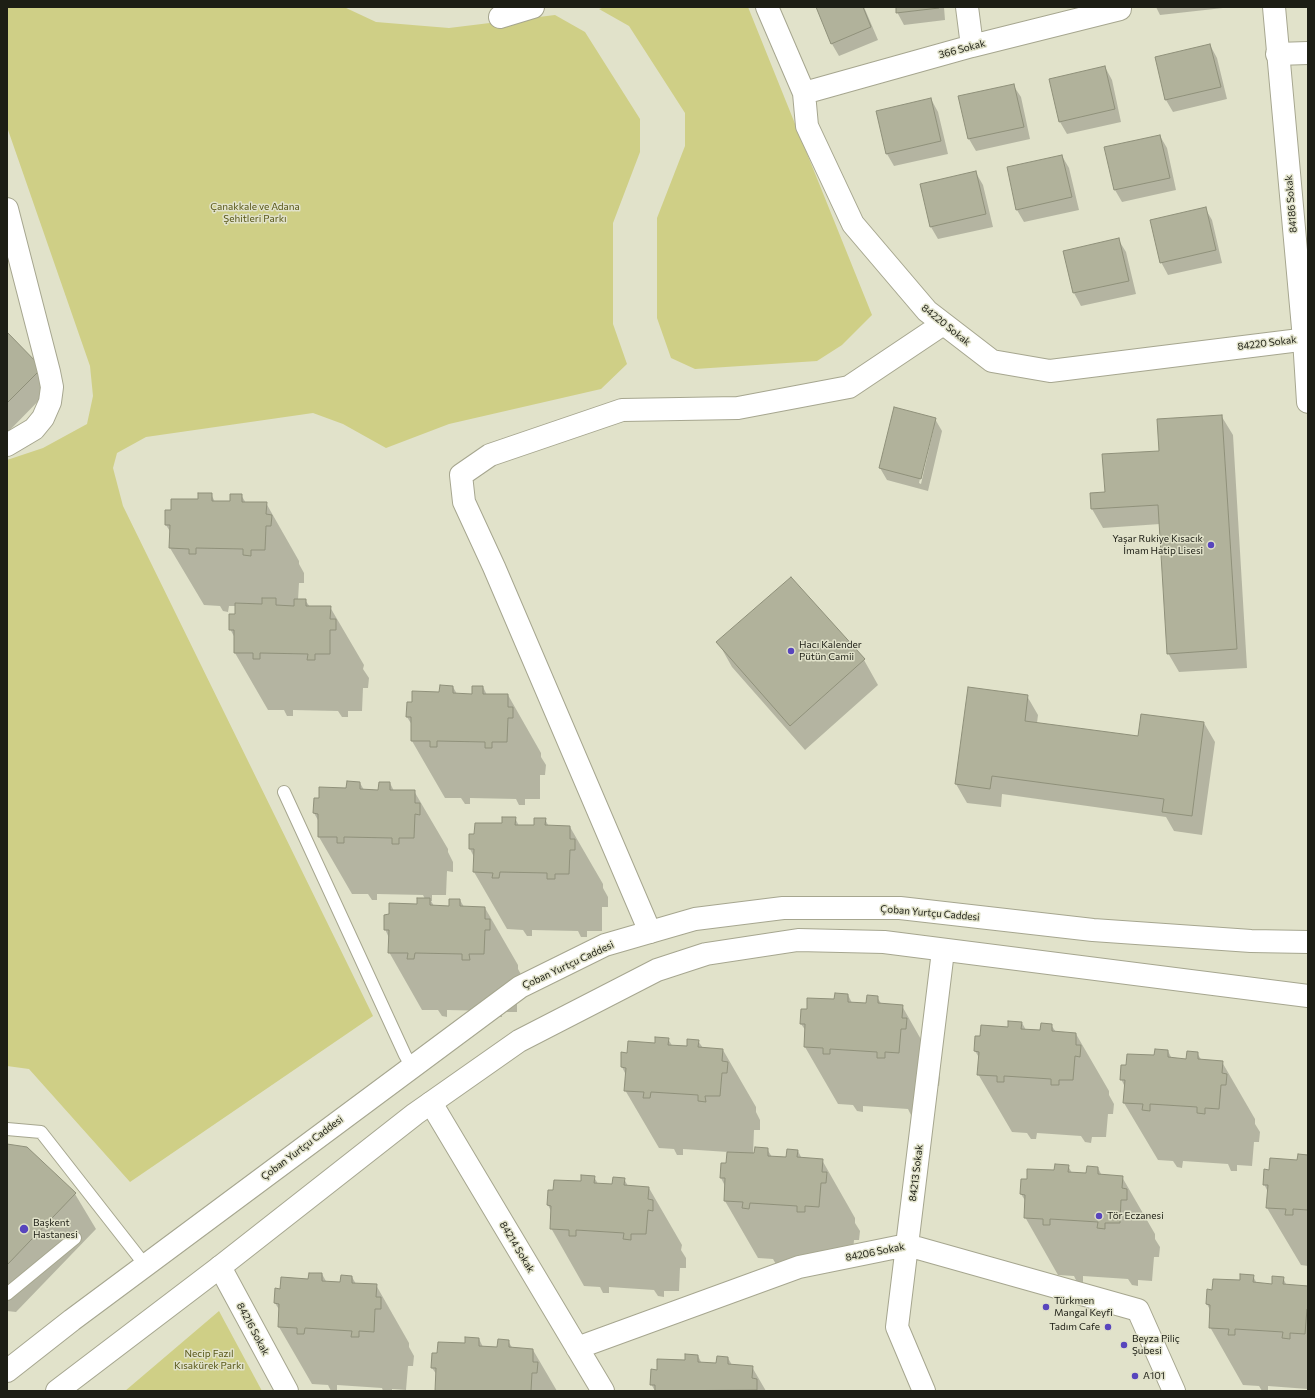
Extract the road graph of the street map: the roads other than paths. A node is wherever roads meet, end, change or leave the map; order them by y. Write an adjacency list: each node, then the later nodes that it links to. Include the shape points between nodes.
1 (533, 7): 6 (street)
2 (767, 7): 10 (street, 84220 Sokak)
3 (967, 7): 7 (street)
4 (1120, 7): 7 (street, 366 Sokak)
5 (1274, 7): 9 (street, 84186 Sokak)
6 (500, 17)
7 (972, 46): 10 (street, 366 Sokak)
8 (1308, 53): 9 (street)
9 (1277, 54): 13 (street, 84186 Sokak)
10 (804, 93): 12 (street, 84220 Sokak, via 807,126 853,224 927,312)
11 (7, 209): 15 (street, via 52,387 50,402 43,418 34,429)
12 (944, 324): 13 (street, 84220 Sokak, via 992,361 1050,371); 17 (street, via 849,387 738,408 622,410 490,455 461,475 464,502)
13 (1306, 339): 14 (street, 84186 Sokak)
14 (1308, 402)
15 (7, 445)
16 (284, 792): 21 (lane)
17 (650, 932): 18 (street, Çoban Yurtçu Caddesi, via 695,919 783,908 900,908 1093,930 1251,941); 21 (street, Çoban Yurtçu Caddesi, via 605,945 520,987)
18 (1308, 942)
19 (943, 951): 20 (street); 22 (street, via 884,942 798,940 706,954 658,970 519,1041); 25 (street, 84213 Sokak)
20 (1308, 996)
21 (412, 1067): 26 (street, Çoban Yurtçu Caddesi)
22 (431, 1103): 27 (street); 29 (street, 84214 Sokak)
23 (7, 1129): 26 (lane, via 41,1132)
24 (75, 1238): 28 (lane)
25 (907, 1245): 29 (street, 84206 Sokak, via 799,1267); 34 (street, 84213 Sokak, via 897,1327); 35 (street, 84206 Sokak, via 1138,1310)
26 (145, 1265): 30 (street, Çoban Yurtçu Caddesi)
27 (220, 1267): 31 (street); 32 (street, 84216 Sokak)
28 (7, 1294)
29 (577, 1348): 33 (street, 84214 Sokak)
30 (7, 1371)
31 (57, 1391)
32 (286, 1391)
33 (603, 1391)
34 (924, 1391)
35 (1174, 1391)

